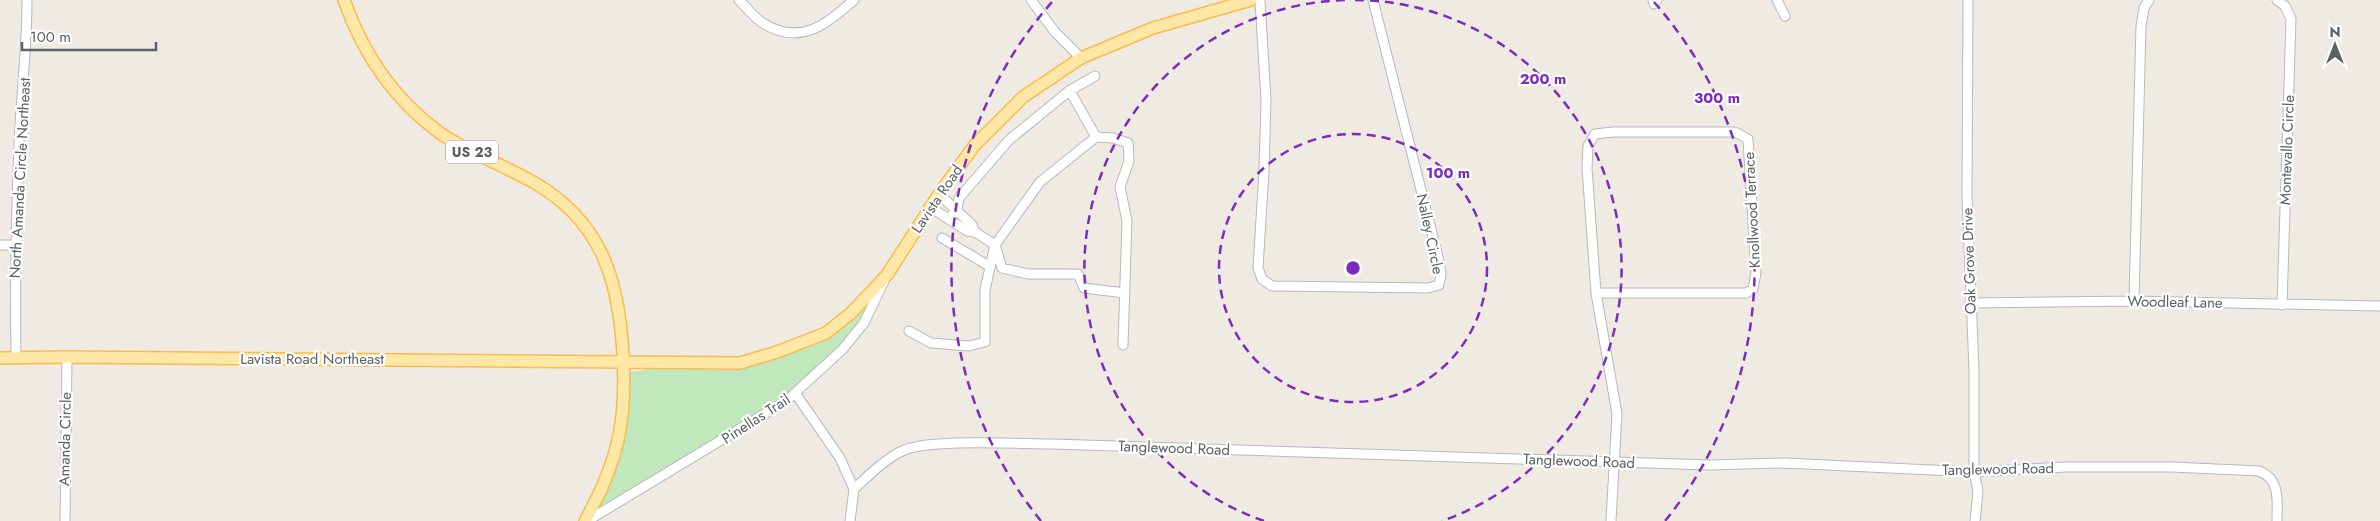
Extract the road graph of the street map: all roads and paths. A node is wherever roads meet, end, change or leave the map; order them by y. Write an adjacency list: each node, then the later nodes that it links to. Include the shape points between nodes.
1 (27, 0): 26 (street, North Amanda Circle Northeast)
2 (344, 0): 42 (main road, US 23, via 369,57 410,108 457,144 553,194 589,231 603,253 615,286)
3 (739, 0): 4 (street, via 761,22 784,32 803,33 817,29)
4 (854, 0)
5 (1031, 0): 16 (street, via 1055,32)
6 (1250, 0): 16 (main road, Lavista Road, via 1153,28)
7 (1260, 0): 8 (street, Nalley Circle, via 1266,100 1258,268 1262,279 1272,286 1296,288 1428,288 1439,284 1441,274)
8 (1373, 0)
9 (1653, 0): 10 (street, via 1654,4)
10 (1657, 0)
11 (1777, 0): 15 (street)
12 (1968, 0): 34 (street, Oak Grove Drive)
13 (2149, 0): 33 (street, via 2141,26)
14 (2277, 0): 35 (street, Montevallo Circle, via 2285,6 2291,19)
15 (1785, 16)
16 (1081, 58): 20 (main road, Lavista Road, via 1022,96 974,146)
17 (1094, 76): 18 (street)
18 (1070, 91): 19 (street); 22 (street, via 1009,140 960,198)
19 (1096, 136): 28 (street, via 1040,182); 31 (street, via 1128,143 1129,161 1120,187 1127,221)
20 (939, 194): 21 (main road, Lavista Road); 22 (street)
21 (930, 207): 23 (street); 30 (main road, Lavista Road)
22 (956, 209): 23 (street); 24 (street)
23 (949, 219): 24 (street, via 967,231)
24 (975, 232): 28 (street)
25 (942, 238): 29 (street)
26 (15, 244): 27 (street); 39 (street, North Amanda Circle Northeast)
27 (0, 245)
28 (995, 245): 29 (street); 31 (street, via 1002,268 1028,274 1078,274 1084,288)
29 (988, 266): 37 (street, via 984,342 969,346 931,343)
30 (887, 275): 42 (main road, Lavista Road, via 851,313 826,333 778,352 740,363); 43 (street, Pinellas Trail, via 864,323 842,350)
31 (1125, 293): 38 (street)
32 (1596, 293): 32 (street, Knollwood Terrace, via 1587,168 1588,146 1595,134 1735,132 1748,139 1756,273 1753,289 1746,293); 44 (street, Knollwood Terrace, via 1617,414)
33 (2134, 301): 34 (street, Woodleaf Lane); 35 (street, Woodleaf Lane)
34 (1970, 304): 45 (street, Oak Grove Drive)
35 (2282, 305): 36 (street, Woodleaf Lane)
36 (2380, 306)
37 (909, 331)
38 (1124, 345)
39 (16, 357): 40 (main road, Lavista Road Northeast); 41 (main road, Lavista Road Northeast)
40 (67, 357): 42 (main road, Lavista Road Northeast); 47 (street, Amanda Circle)
41 (0, 358)
42 (624, 362): 48 (main road, US 23, via 619,440 606,482)
43 (795, 393): 46 (street, via 840,458); 48 (street, Pinellas Trail, via 786,402)
44 (1613, 462): 45 (street, Tanglewood Road, via 1784,463); 46 (street, Tanglewood Road, via 1053,444 920,445 903,450); 50 (street, Knollwood Terrace)
45 (1974, 472): 51 (street, Oak Grove Drive, via 1978,491); 52 (street, Tanglewood Road, via 2066,467 2259,471 2275,484)
46 (854, 489): 49 (street)
47 (65, 521)
48 (586, 521)
49 (850, 521)
50 (1611, 521)
51 (1975, 521)
52 (2277, 521)

